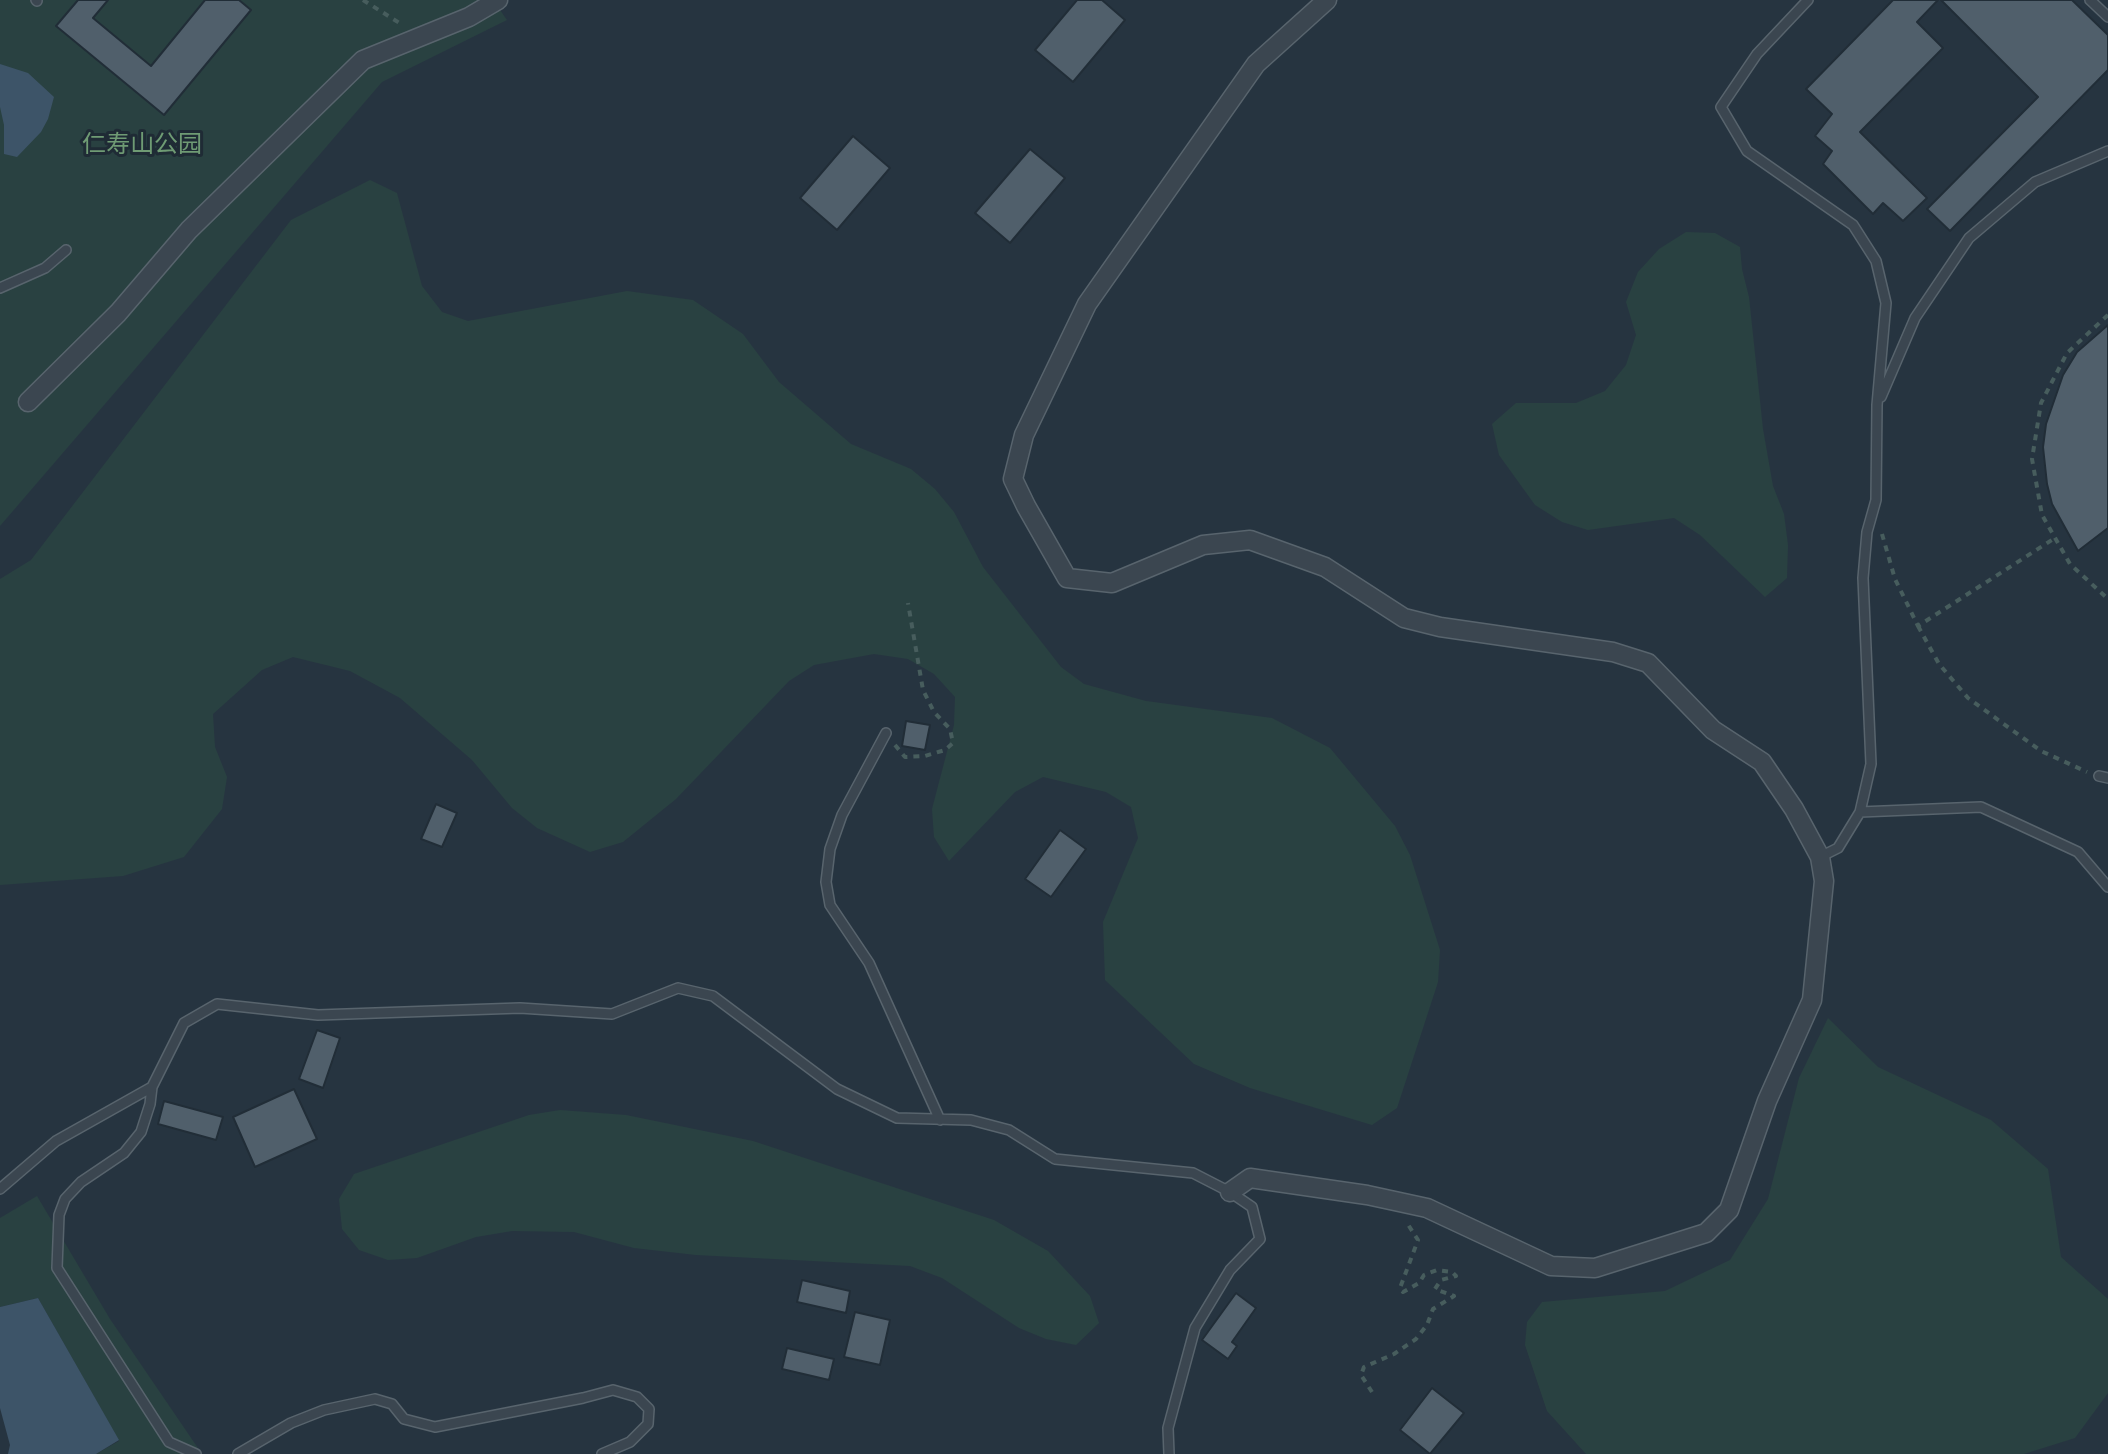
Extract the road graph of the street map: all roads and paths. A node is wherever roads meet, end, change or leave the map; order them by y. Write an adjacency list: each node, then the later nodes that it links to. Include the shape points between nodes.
1 (363, 0): 7 (path, via 391,21)
2 (498, 0): 7 (street)
3 (1327, 0): 22 (street, via 1256,64 1191,153 1087,304 1024,435 1013,479 1067,578 1112,583 1203,545 1250,540 1325,567 1404,618 1613,652 1648,663 1713,730 1762,762)
4 (1808, 0): 13 (lane, via 1757,54 1721,107 1747,151 1853,225 1876,261 1886,303)
5 (2090, 0): 6 (lane)
6 (2108, 17)
7 (425, 34): 12 (street, via 363,60 189,230 118,313)
8 (2108, 151): 13 (lane, via 2035,182 1969,238 1915,318)
9 (66, 250): 10 (lane, via 45,268)
10 (0, 288)
11 (2108, 315): 15 (path, via 2067,353 2041,403 2032,459 2042,515)
12 (28, 402)
13 (1877, 405): 14 (lane)
14 (1876, 500): 18 (path, via 1895,579); 21 (lane, via 1863,578 1871,764)
15 (2055, 538): 16 (path, via 2070,564); 18 (path)
16 (2108, 599)
17 (908, 603): 19 (path, via 923,690 950,729 953,743 925,756 905,757)
18 (1918, 626): 20 (path, via 1939,664 1968,698 2041,751)
19 (886, 733): 25 (lane, via 842,815 826,882 830,905 869,963)
20 (2104, 777)
21 (1860, 812): 22 (lane, via 1838,848); 23 (lane, via 1981,807 2078,852)
22 (1820, 857): 28 (street, via 1824,881 1812,1000 1767,1101 1729,1210 1706,1233 1595,1268 1551,1266 1427,1208)
23 (2108, 887)
24 (152, 1087): 25 (lane, via 184,1023 217,1004 318,1015 520,1008 612,1014 678,988 713,996 837,1089 897,1118); 26 (lane, via 56,1141); 30 (lane, via 141,1132 124,1153 65,1199 59,1215 57,1268 169,1442)
25 (940, 1120): 27 (lane, via 971,1120 1009,1130 1055,1159 1193,1173)
26 (0, 1189)
27 (1230, 1192): 28 (street, via 1250,1178); 33 (lane, via 1252,1207 1260,1239 1230,1270 1195,1328 1168,1428)
28 (1393, 1201): 29 (path, via 1418,1240 1400,1288 1403,1292 1437,1270 1452,1272 1456,1276 1441,1280 1435,1289 1454,1296 1433,1309 1416,1339 1364,1367 1361,1375)
29 (1372, 1392)
30 (196, 1454)
31 (238, 1454): 32 (lane, via 291,1423 375,1399 392,1404 404,1419 435,1427 613,1390 637,1397 649,1409 648,1424 630,1442)
32 (602, 1454)
33 (1169, 1454)

